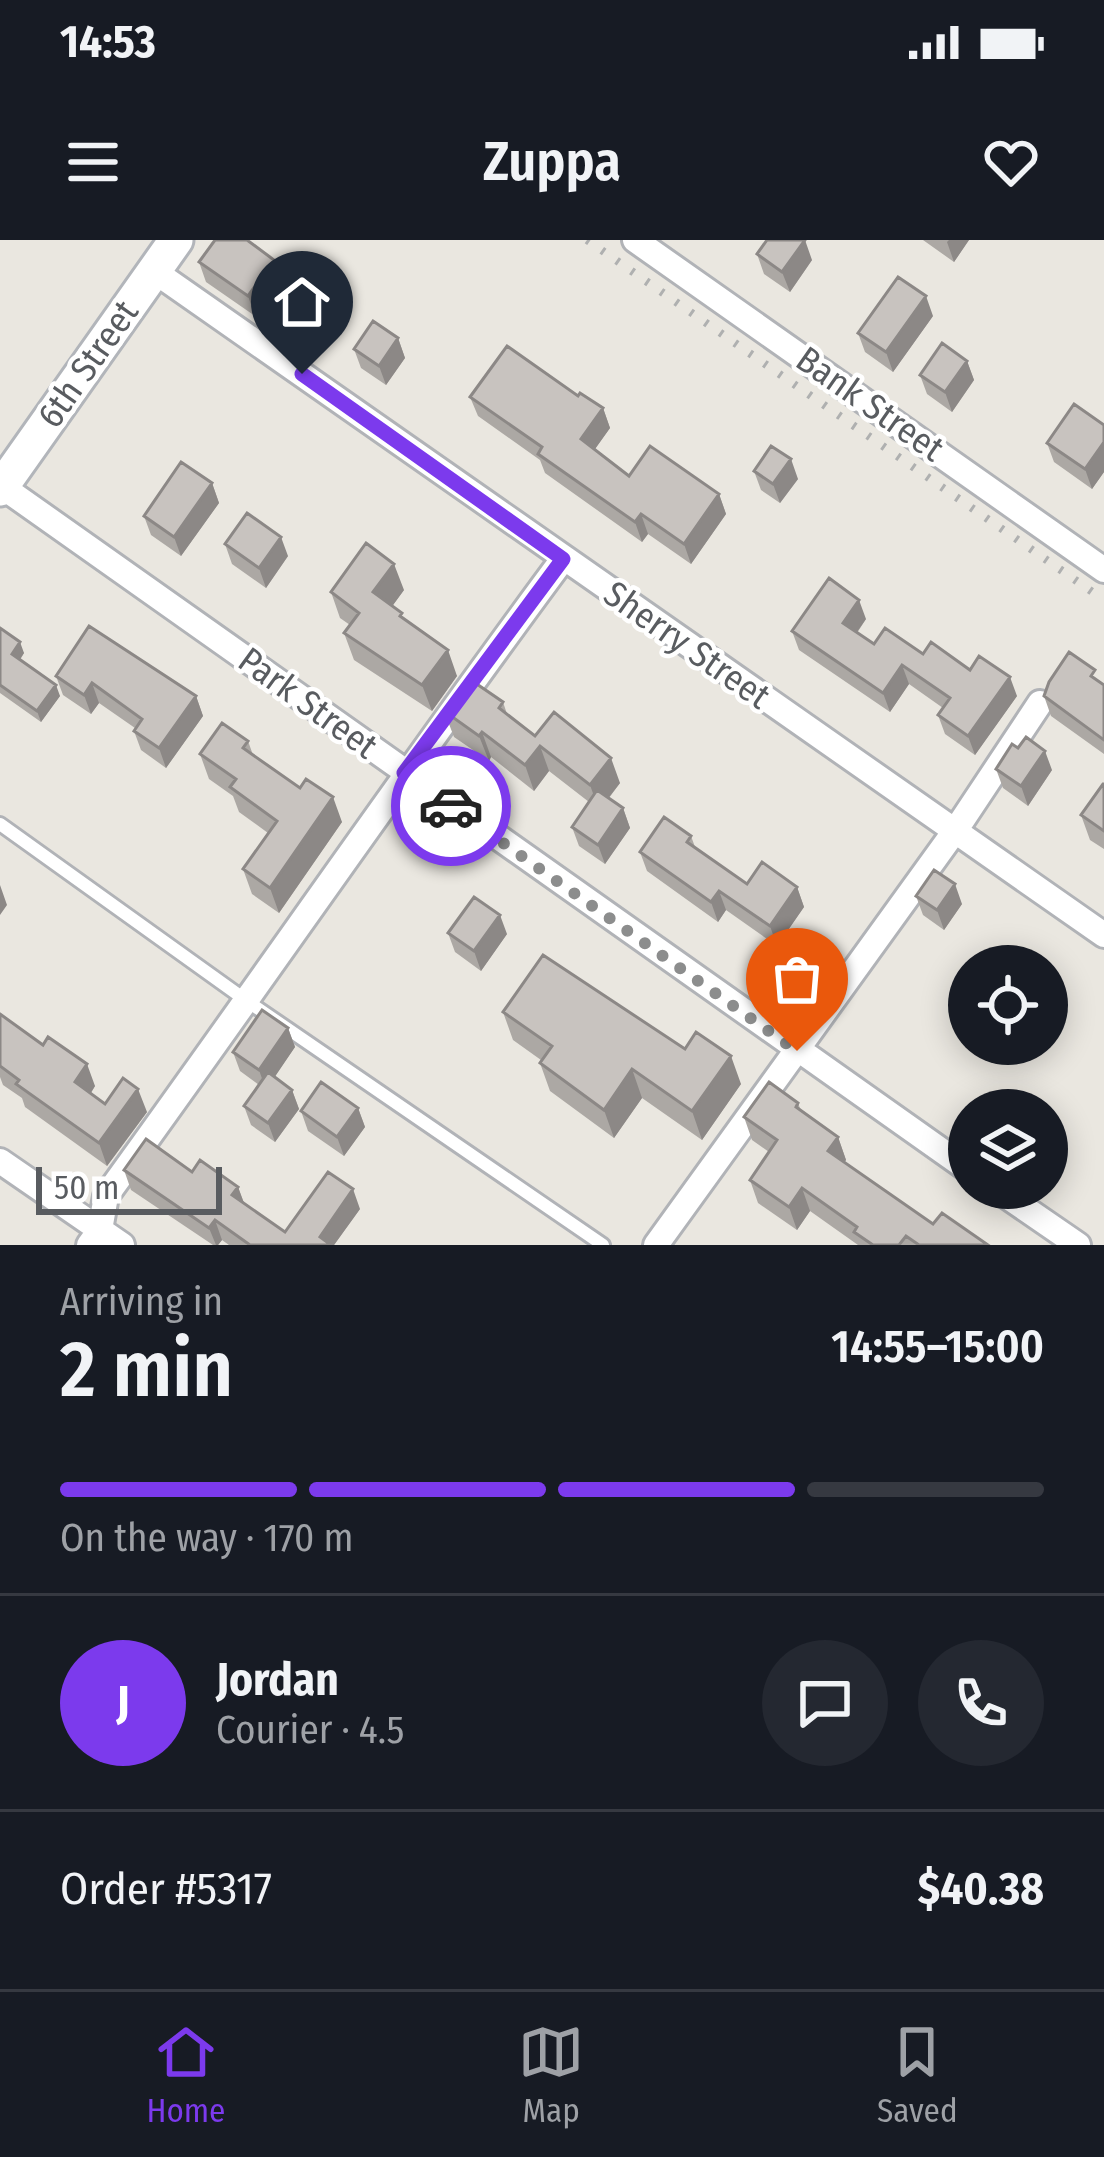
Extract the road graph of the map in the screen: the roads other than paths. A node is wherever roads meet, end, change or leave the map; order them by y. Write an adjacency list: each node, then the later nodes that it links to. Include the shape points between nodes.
1 (176, 240): 3 (street, 6th Street)
2 (635, 240): 6 (street, Bank Street)
3 (154, 271): 4 (street, 6th Street); 5 (street, Sherry Street)
4 (1, 486): 8 (street, Park Street)
5 (563, 559): 8 (street); 10 (street, Sherry Street)
6 (1102, 566)
7 (1040, 703): 10 (street)
8 (404, 773): 12 (street); 13 (street, Park Street)
9 (0, 824): 12 (lane)
10 (956, 828): 11 (street, Sherry Street); 13 (street)
11 (1104, 934)
12 (248, 1001): 17 (street, via 106,1196); 19 (lane)
13 (797, 1051): 14 (street, Park Street); 20 (street)
14 (948, 1155)
15 (0, 1161): 17 (street)
16 (1026, 1209): 21 (street)
17 (95, 1238): 18 (street)
18 (122, 1245)
19 (603, 1245)
20 (656, 1245)
21 (1078, 1245)

